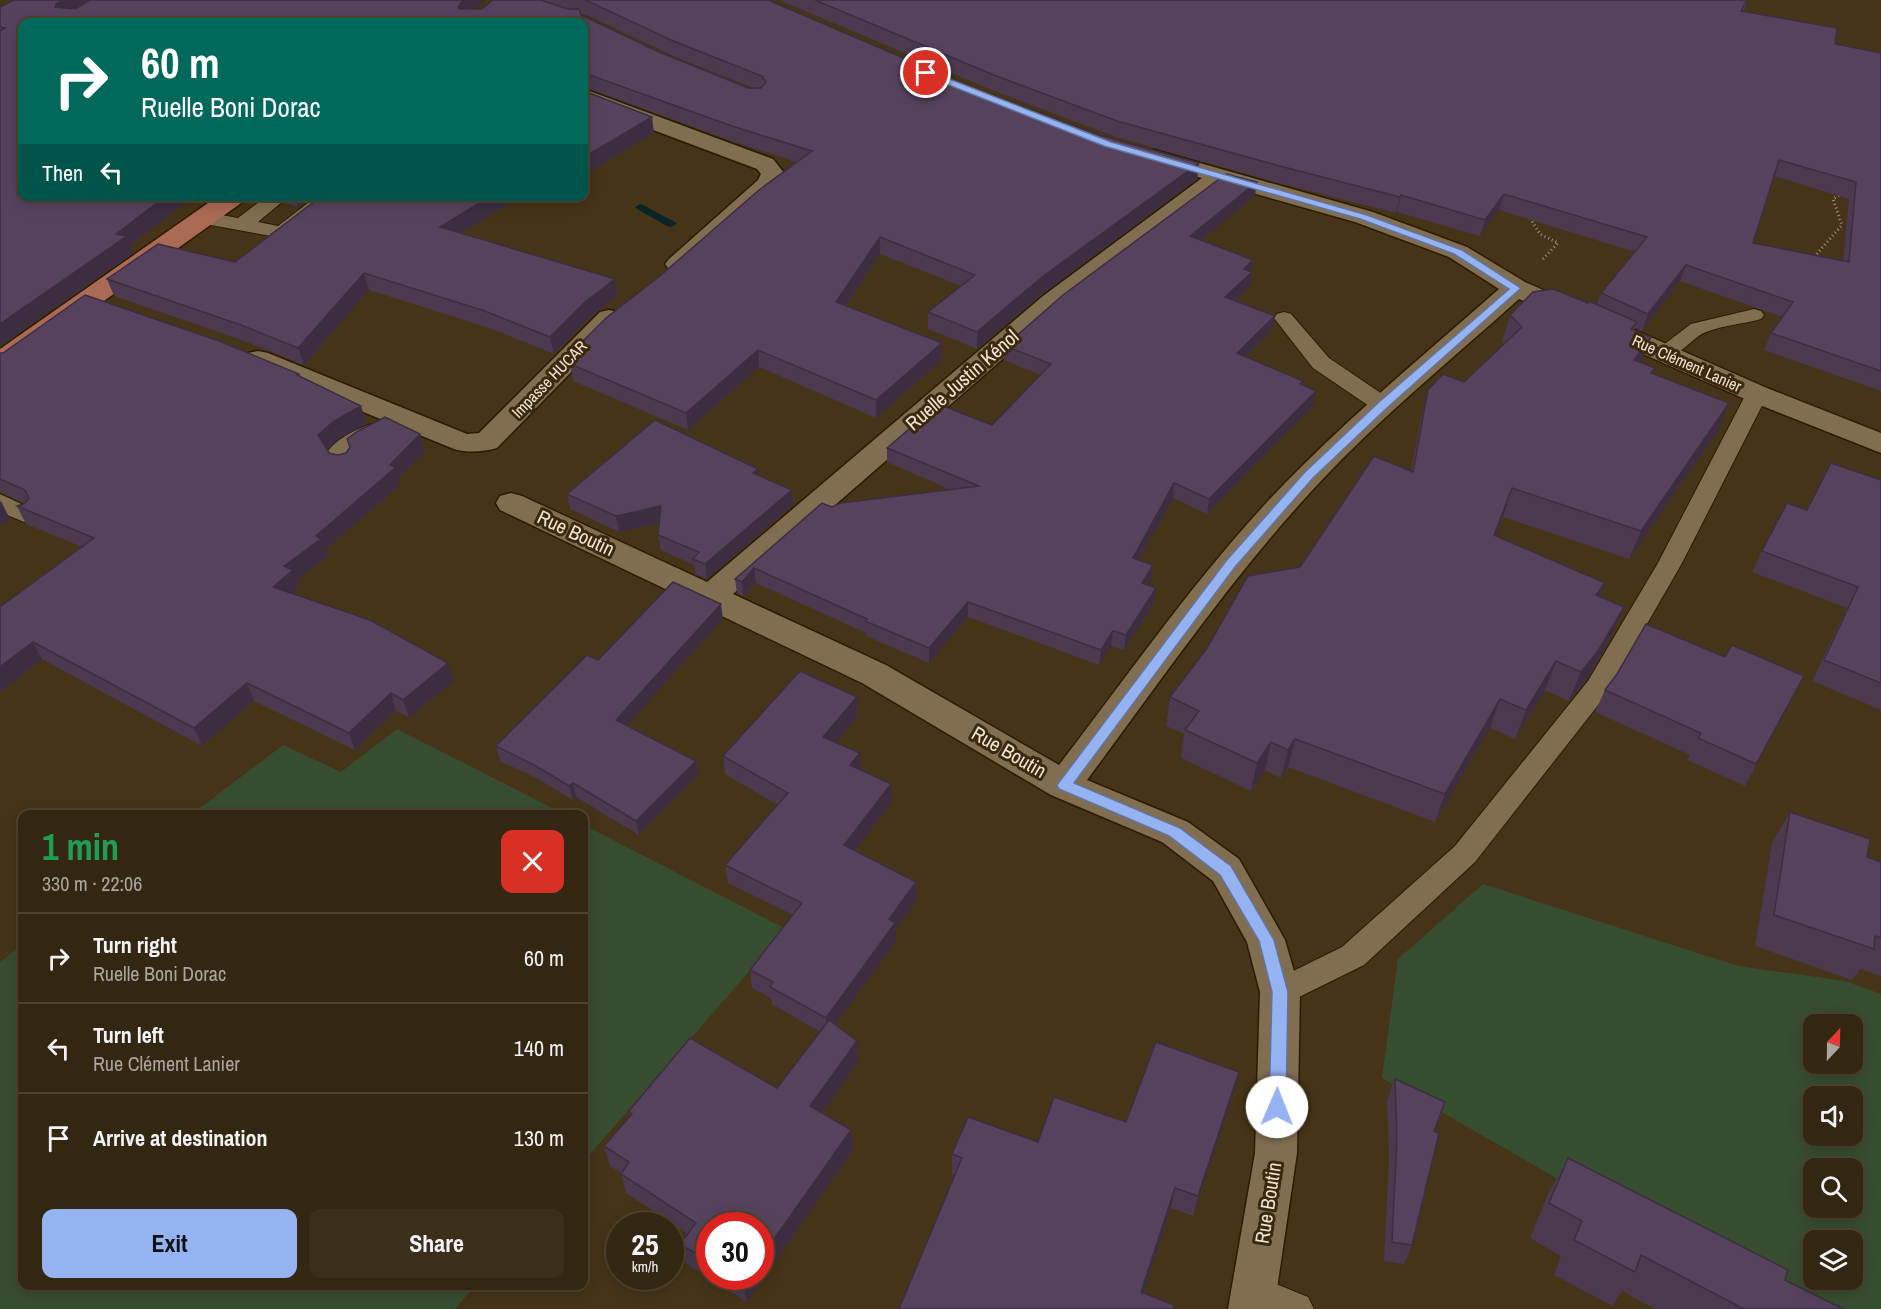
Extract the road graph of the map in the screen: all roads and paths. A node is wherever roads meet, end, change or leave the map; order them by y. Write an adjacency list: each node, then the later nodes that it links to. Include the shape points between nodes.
1 (588, 98): 13 (street, via 765,164 773,174 769,183)
2 (1130, 150): 3 (street, Rue Clément Lanier)
3 (1221, 176): 14 (street, Rue Clément Lanier, via 1364,217 1458,252); 31 (street, Ruelle Justin Kénol, via 1052,302)
4 (1842, 194): 12 (path, via 1833,199 1842,225 1814,258)
5 (228, 201): 9 (main road)
6 (273, 201): 10 (lane)
7 (323, 201): 10 (lane, via 282,232)
8 (1529, 217): 11 (path)
9 (205, 218): 10 (lane); 15 (main road)
10 (241, 225)
11 (1540, 234)
12 (1805, 258)
13 (659, 278)
14 (1516, 288): 21 (street, Rue Clément Lanier); 24 (street)
15 (89, 299): 17 (street); 22 (main road)
16 (624, 306): 25 (street, Impasse HUCAR, via 598,327 487,442 464,443)
17 (122, 310)
18 (1754, 315): 21 (lane, via 1698,328)
19 (1284, 318): 24 (lane, via 1321,363)
20 (236, 350): 25 (street, Impasse HUCAR)
21 (1665, 352): 23 (street, Rue Clément Lanier)
22 (0, 362)
23 (1757, 394): 26 (street, Rue Clément Lanier); 33 (lane, via 1670,563 1597,688 1472,845 1353,956)
24 (1383, 405): 32 (street, via 1309,476 1230,564)
25 (386, 410): 27 (lane, via 382,427 337,454)
26 (1881, 444)
27 (343, 463)
28 (0, 502): 30 (lane)
29 (511, 502): 31 (street, Rue Boutin)
30 (24, 514)
31 (711, 595): 32 (street, Rue Boutin, via 874,674)
32 (1065, 785): 33 (street, Rue Boutin, via 1175,832 1226,870 1266,940)
33 (1280, 992): 34 (street, Rue Boutin, via 1276,1153)
34 (1252, 1300): 35 (lane)
35 (1296, 1309)

